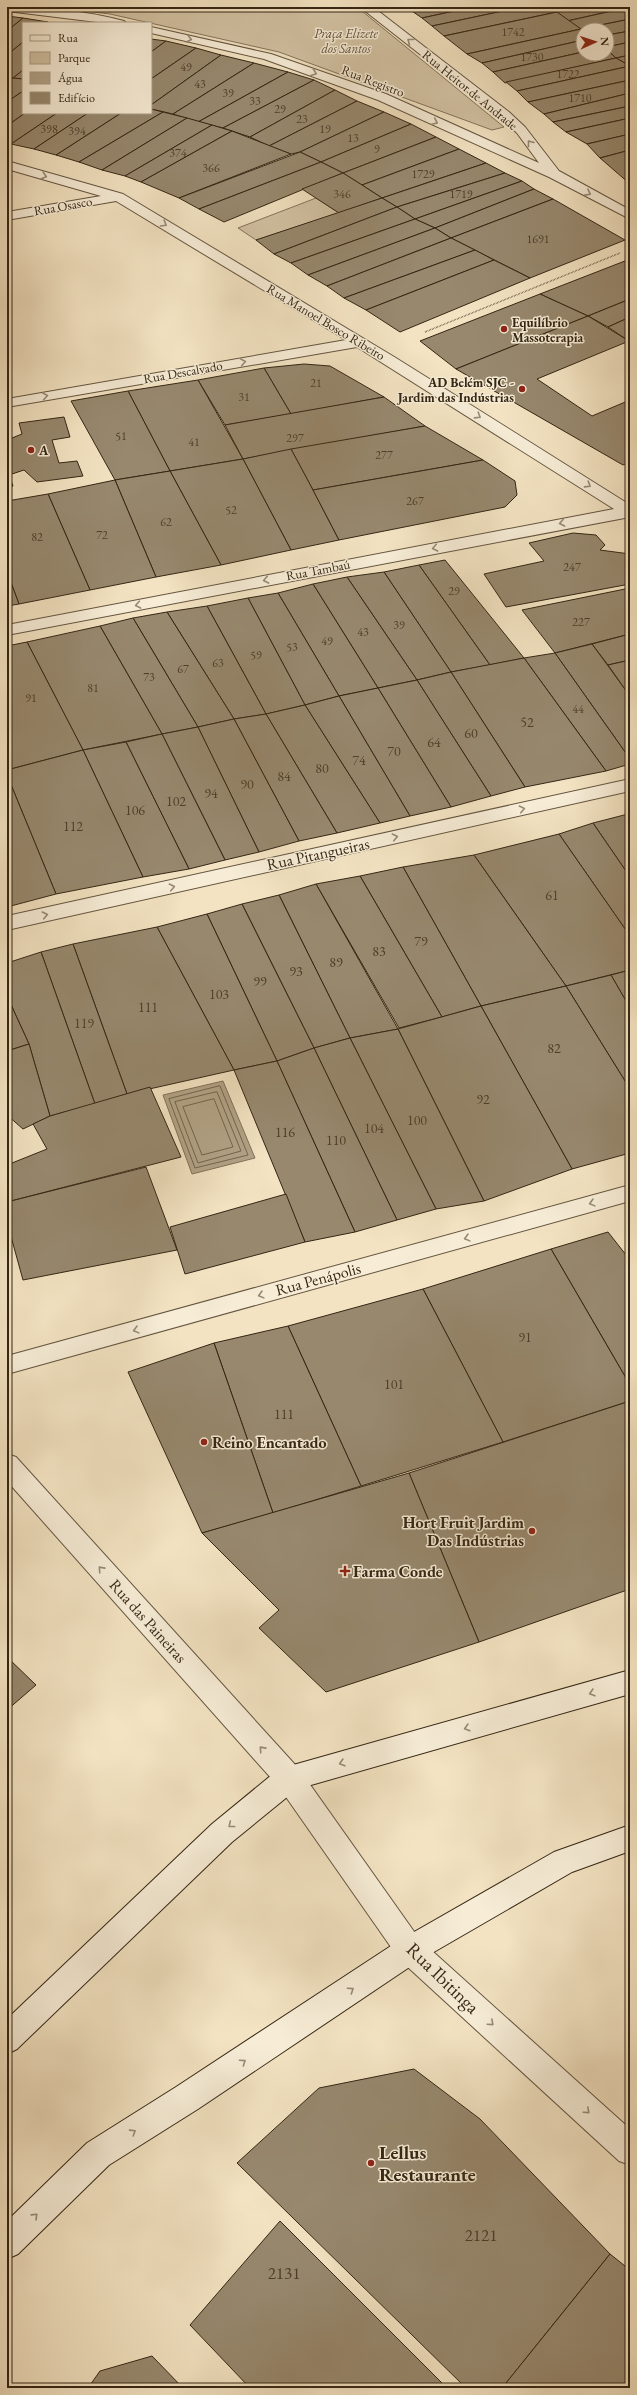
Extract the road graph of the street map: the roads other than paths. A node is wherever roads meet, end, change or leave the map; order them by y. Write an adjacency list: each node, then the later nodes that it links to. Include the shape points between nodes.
1 (366, 7): 6 (street, Rua Heitor de Andrade, one-way to 1, via 521,130 505,115)
2 (7, 8): 3 (street)
3 (116, 22)
4 (152, 30): 6 (street, Rua Registro, one-way to 6, via 267,56 382,98)
5 (7, 165): 7 (street, Rua Manoel Bosco Ribeiro, one-way to 7)
6 (554, 174): 9 (street, Rua Heitor de Andrade, one-way to 9)
7 (118, 197): 8 (street, Rua Osasco); 10 (street, Rua Manoel Bosco Ribeiro, one-way to 10)
8 (7, 216)
9 (630, 216)
10 (359, 342): 11 (street, Rua Descalvado, one-way to 10); 12 (street, Rua Manoel Bosco Ribeiro, one-way to 12)
11 (7, 403)
12 (629, 511): 13 (street, Rua Tambaú, one-way to 13)
13 (7, 630)
14 (630, 785): 15 (street, Rua Pitangueiras, one-way to 14)
15 (7, 923)
16 (630, 1193): 17 (street, Rua Penápolis, one-way to 17)
17 (7, 1365)
18 (7, 1464): 20 (street, Rua das Paineiras, one-way to 18)
19 (630, 1682): 20 (street, one-way to 20)
20 (288, 1778): 22 (street, Rua Ibitinga); 23 (street, one-way to 23, via 222,1833)
21 (630, 1838): 22 (street, via 564,1862)
22 (410, 1950): 24 (street, Rua Ibitinga, one-way to 24); 25 (street, one-way to 22, via 98,2154)
23 (7, 2039)
24 (630, 2150)
25 (7, 2243)

